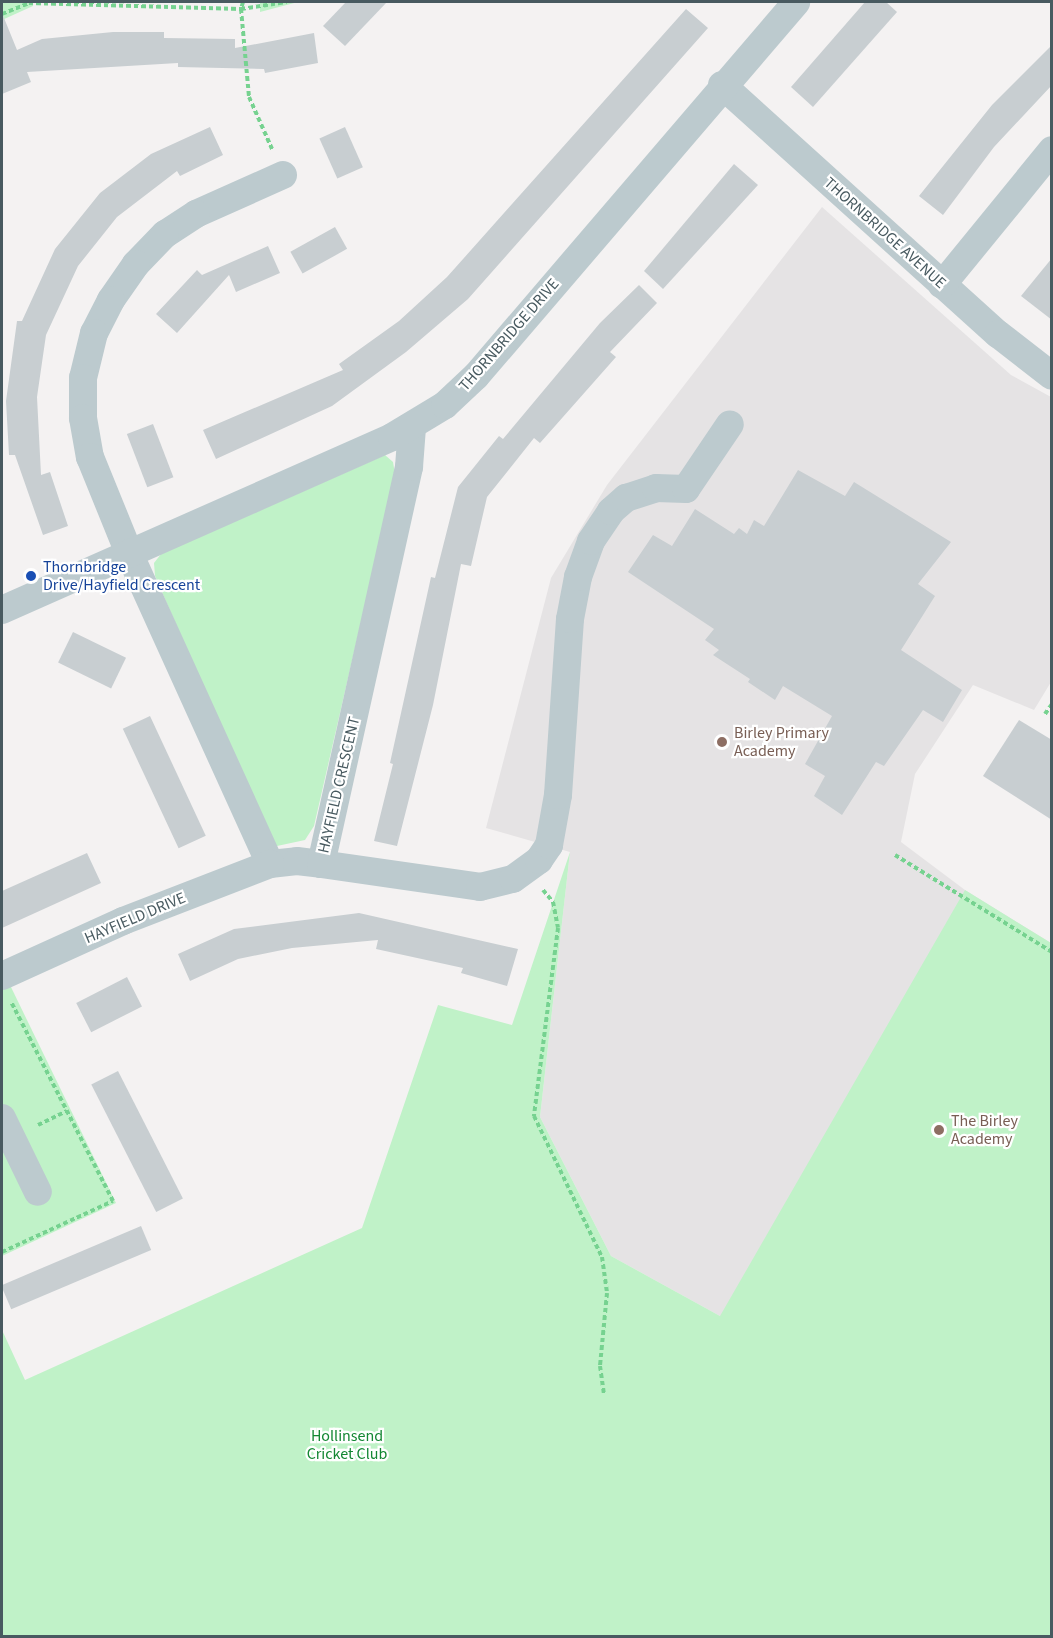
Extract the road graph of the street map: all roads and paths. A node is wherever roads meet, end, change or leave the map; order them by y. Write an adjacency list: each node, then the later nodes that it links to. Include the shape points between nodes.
1 (243, 2): 4 (path)
2 (286, 2): 4 (path)
3 (796, 2): 6 (street, THORNBRIDGE DRIVE)
4 (241, 9): 5 (path, via 29,3); 8 (path, via 249,97)
5 (2, 14)
6 (722, 85): 9 (street, THORNBRIDGE AVENUE); 12 (street, THORNBRIDGE DRIVE, via 476,376 445,405)
7 (1052, 150): 9 (street)
8 (284, 175): 13 (street, via 196,214 165,234 136,264 94,333 83,378 82,418 90,457)
9 (942, 285): 10 (street, THORNBRIDGE AVENUE)
10 (1052, 376)
11 (730, 424): 20 (street, via 686,489 656,488 626,498 610,511 591,542 578,577 570,619 566,719 549,845)
12 (412, 427): 13 (street, THORNBRIDGE DRIVE); 19 (street, HAYFIELD CRESCENT, via 409,467)
13 (129, 553): 14 (street, THORNBRIDGE DRIVE); 18 (street)
14 (2, 610)
15 (1052, 704): 16 (path)
16 (1045, 714)
17 (895, 855): 21 (path)
18 (270, 864): 19 (street, HAYFIELD CRESCENT); 22 (street, HAYFIELD DRIVE, via 123,921)
19 (321, 864): 20 (street, via 480,887 500,884)
20 (527, 871): 26 (path, via 553,902 558,928 534,1116 602,1257 607,1293 600,1366)
21 (1052, 952)
22 (6, 988): 25 (path, via 113,1201)
23 (2, 1118): 24 (street)
24 (38, 1192)
25 (2, 1252)
26 (604, 1395)

